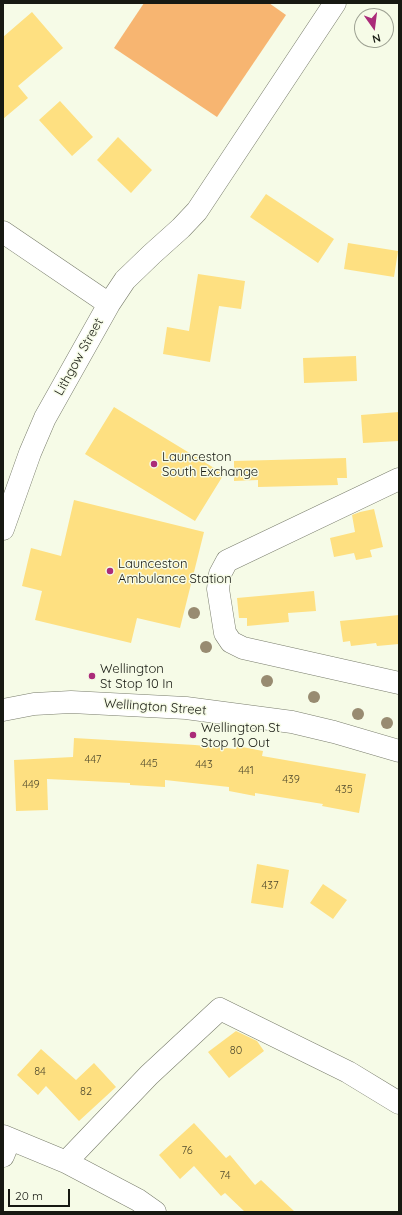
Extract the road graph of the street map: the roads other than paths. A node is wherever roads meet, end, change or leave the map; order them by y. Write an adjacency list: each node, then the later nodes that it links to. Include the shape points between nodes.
1 (335, 3): 3 (street, via 197,211 125,280)
2 (3, 232): 3 (street, Lithgow Street)
3 (109, 304): 5 (street, Lithgow Street, via 45,418)
4 (399, 479): 6 (street, via 227,561 220,574 218,589 225,633 231,642 243,648)
5 (3, 529)
6 (399, 683)
7 (3, 710): 8 (street, Wellington Street, via 34,704 71,702 186,708 292,722)
8 (399, 751)
9 (399, 1103): 11 (street, via 348,1072 220,1009 149,1075)
10 (5, 1143): 11 (street)
11 (66, 1162): 12 (street)
12 (156, 1212)

